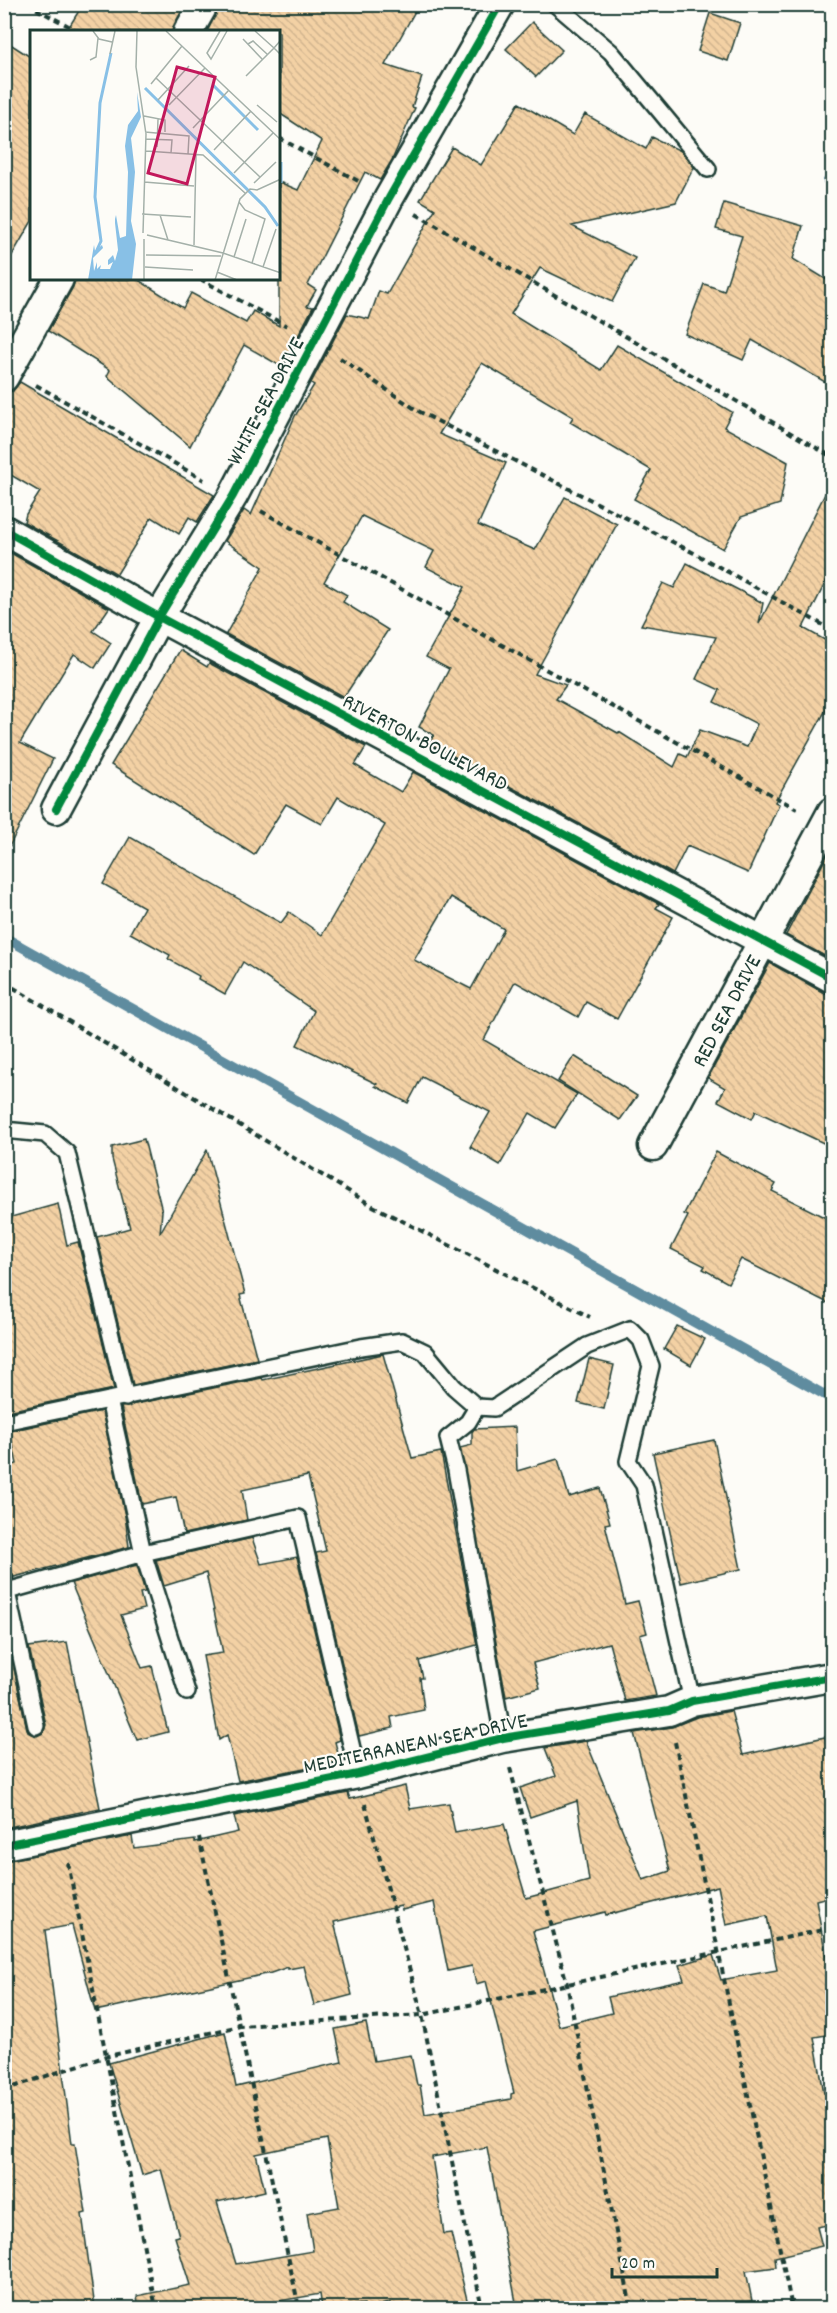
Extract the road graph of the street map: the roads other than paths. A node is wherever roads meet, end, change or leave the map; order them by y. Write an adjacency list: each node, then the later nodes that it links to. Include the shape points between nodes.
1 (204, 4): 4 (street)
2 (500, 4): 9 (street, WHITE SEA DRIVE, via 389,198 233,496)
3 (555, 4): 5 (lane, via 611,52)
4 (190, 30)
5 (708, 169)
6 (58, 280): 7 (street)
7 (7, 373)
8 (4, 530): 9 (street, RIVERTON BOULEVARD)
9 (159, 618): 10 (street, WHITE SEA DRIVE); 12 (street, RIVERTON BOULEVARD)
10 (56, 809)
11 (829, 818): 12 (street, RED SEA DRIVE)
12 (762, 942): 13 (street, RIVERTON BOULEVARD); 15 (street, RED SEA DRIVE)
13 (832, 978)
14 (4, 1130): 16 (lane, via 45,1134 67,1153)
15 (653, 1146)
16 (126, 1398): 17 (lane); 18 (lane, via 402,1341 425,1352)
17 (109, 1400): 19 (lane); 20 (lane)
18 (477, 1407): 24 (lane, via 494,1408 587,1346 620,1332 630,1329 641,1340 651,1366 628,1461 644,1485); 26 (lane, via 468,1422 448,1438)
19 (4, 1422)
20 (143, 1553): 21 (lane); 23 (lane); 27 (lane, via 298,1518)
21 (6, 1587): 25 (lane)
22 (832, 1677): 24 (street, MEDITERRANEAN SEA DRIVE)
23 (187, 1692)
24 (680, 1706): 26 (street, MEDITERRANEAN SEA DRIVE)
25 (36, 1726)
26 (502, 1738): 27 (street, MEDITERRANEAN SEA DRIVE)
27 (358, 1774): 28 (street, MEDITERRANEAN SEA DRIVE)
28 (4, 1845)

